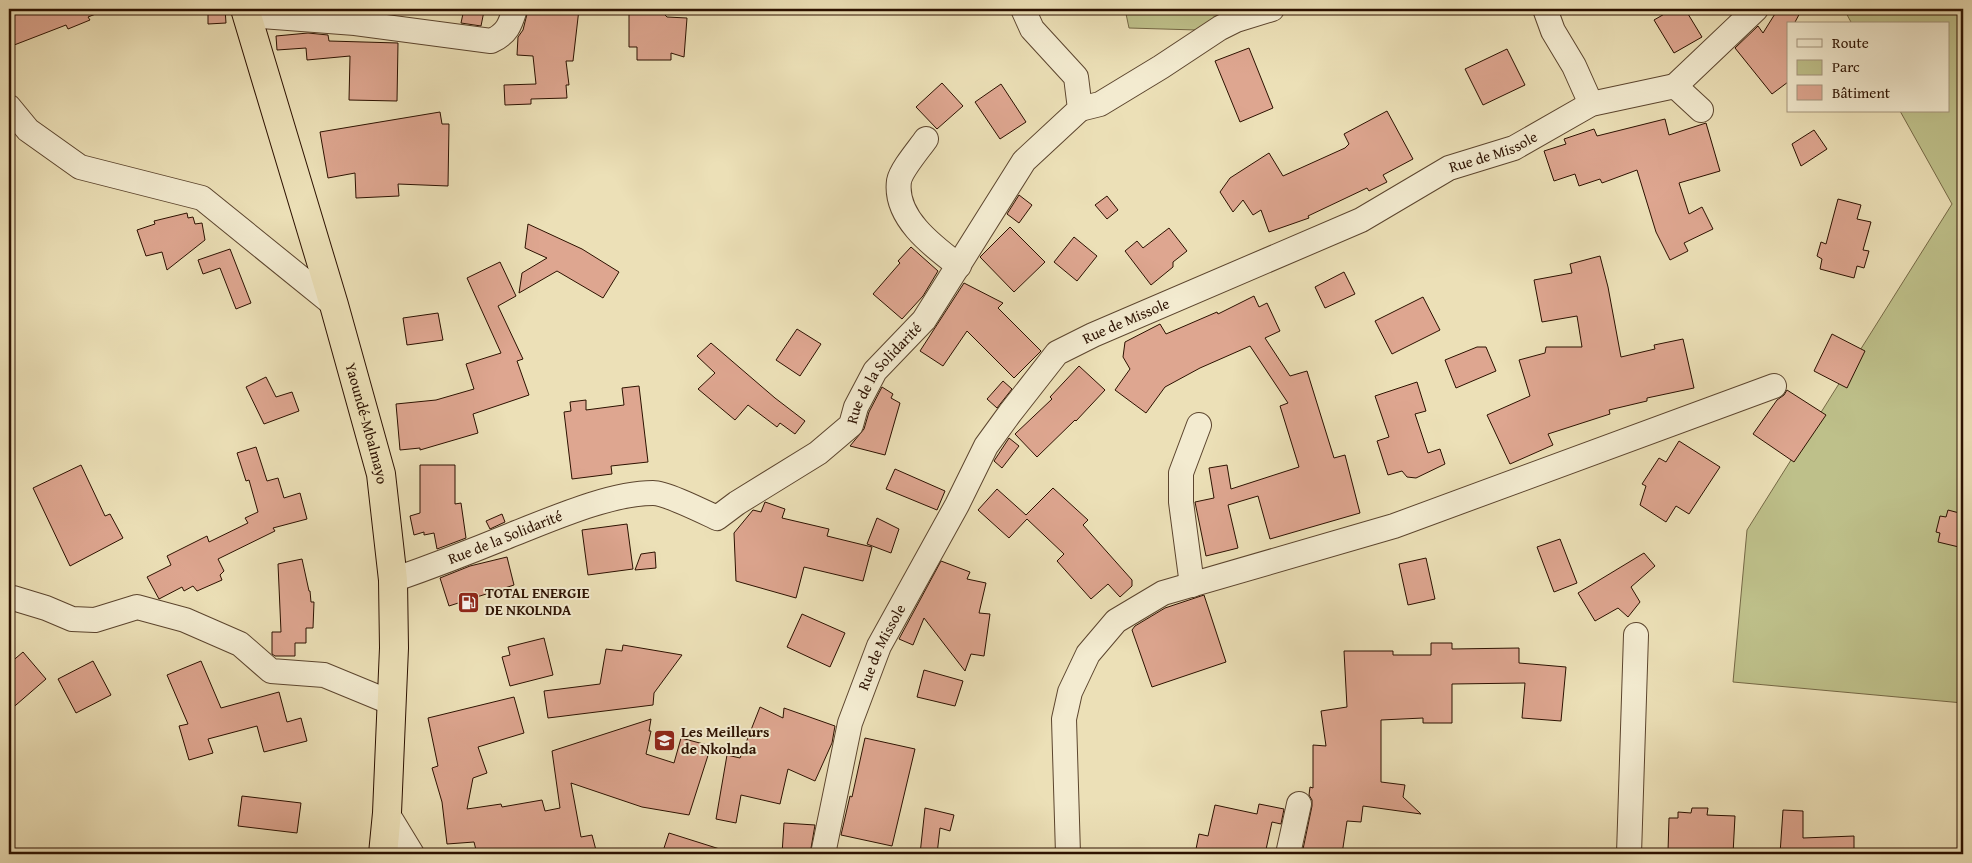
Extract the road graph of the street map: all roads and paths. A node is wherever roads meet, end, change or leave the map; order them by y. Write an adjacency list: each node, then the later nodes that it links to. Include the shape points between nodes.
1 (515, 9): 6 (street, via 510,26 501,37 491,41)
2 (1023, 9): 10 (street, via 1032,29 1076,77)
3 (1272, 9): 10 (street, via 1236,20 1100,104)
4 (1545, 9): 8 (street)
5 (1756, 9): 7 (street)
6 (245, 12): 14 (highway, Yaoundé-Mbalmayo)
7 (1675, 86): 8 (street, Rue de Missole); 11 (street)
8 (1590, 104): 26 (street, Rue de Missole, via 1514,148 1449,168 1361,220 1057,353 986,446 879,646 850,723)
9 (9, 107): 14 (street, via 28,130 80,168 202,198)
10 (1080, 109): 13 (street, Rue de la Solidarité, via 1024,161)
11 (1701, 110)
12 (926, 139): 13 (street, via 899,180 900,201 914,228)
13 (959, 266): 17 (street, Rue de la Solidarité, via 924,320 875,372 850,425 791,471 717,518 656,493 623,495)
14 (334, 305): 17 (highway, Yaoundé-Mbalmayo, via 381,474)
15 (1774, 386): 18 (street, via 1394,526)
16 (1199, 425): 18 (street, via 1181,473 1181,502)
17 (393, 580): 21 (highway, Yaoundé-Mbalmayo)
18 (1192, 585): 27 (street, via 1163,593 1116,621 1088,654 1070,692 1064,719)
19 (9, 600): 21 (street, via 14,598 72,619 95,620 137,607 185,620 240,644 271,671 324,676)
20 (1636, 635): 29 (street)
21 (392, 703): 23 (highway, Yaoundé-Mbalmayo)
22 (1299, 804): 28 (street)
23 (387, 813): 24 (highway, Yaoundé-Mbalmayo); 25 (street)
24 (383, 854)
25 (412, 854)
26 (823, 854)
27 (1068, 854)
28 (1288, 854)
29 (1629, 854)

